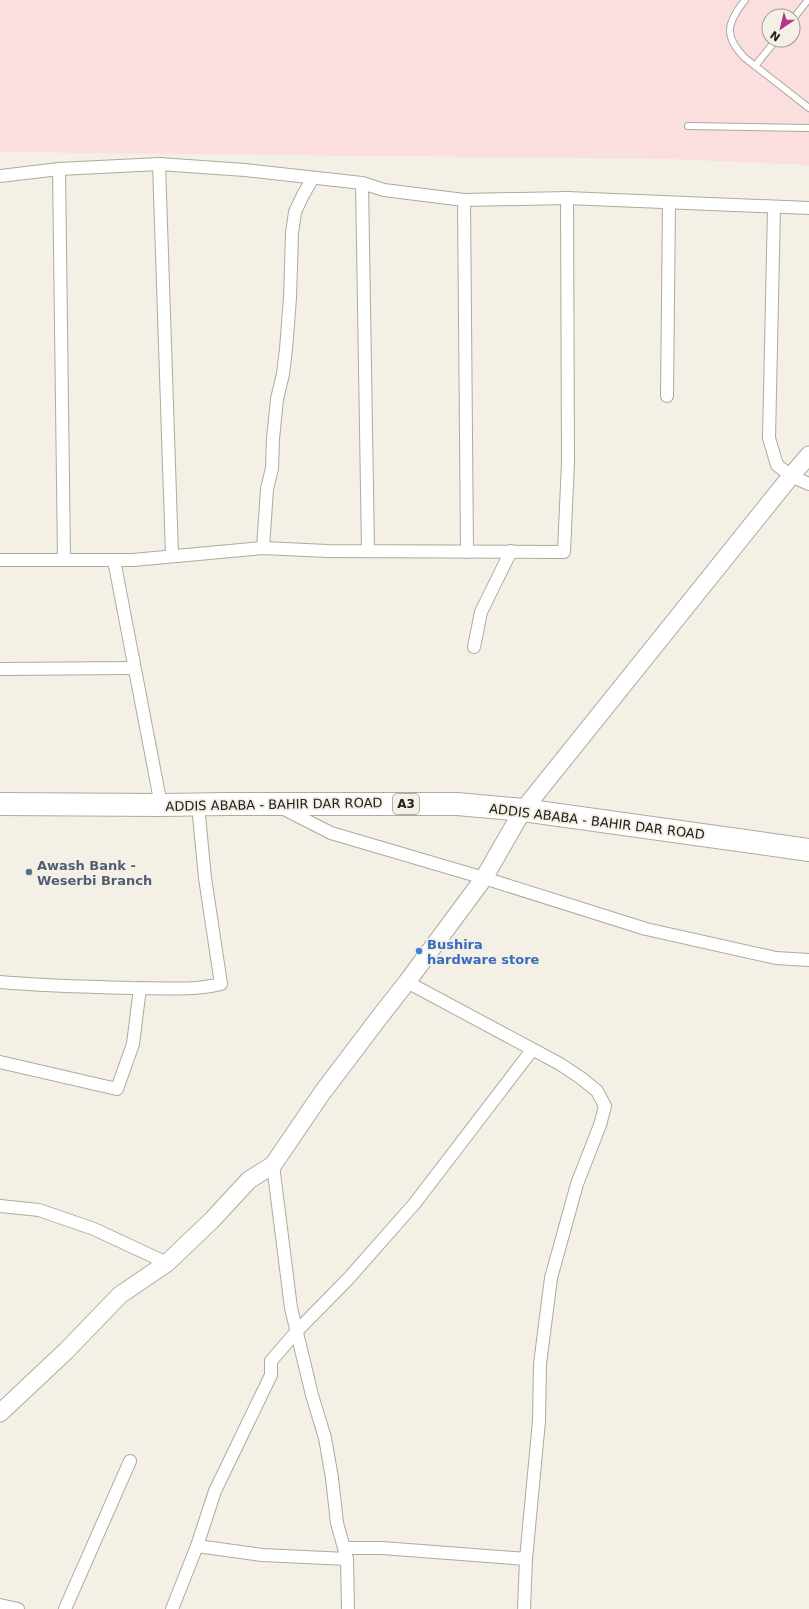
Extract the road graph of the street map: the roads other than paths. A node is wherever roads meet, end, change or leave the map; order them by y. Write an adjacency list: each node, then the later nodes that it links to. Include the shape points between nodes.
1 (745, 0): 5 (lane, via 730,24 731,42 735,49)
2 (808, 0): 3 (lane)
3 (801, 9)
4 (770, 48): 5 (lane)
5 (755, 66): 6 (lane)
6 (809, 108)
7 (688, 126): 8 (lane)
8 (809, 128)
9 (159, 164): 10 (street); 12 (street); 27 (street)
10 (60, 169): 11 (street); 29 (street)
11 (0, 176)
12 (313, 178): 13 (street); 23 (street, via 296,212 292,233 286,342 283,374 277,399)
13 (362, 183): 15 (street, via 384,190); 24 (street)
14 (567, 198): 15 (street); 16 (street); 25 (street, via 568,454 564,552)
15 (464, 200): 26 (street)
16 (669, 203): 17 (street); 19 (street)
17 (774, 208): 18 (street); 21 (street, via 768,438 777,465)
18 (809, 208)
19 (667, 396)
20 (809, 455): 21 (street)
21 (791, 476): 22 (street); 38 (street)
22 (809, 484)
23 (263, 548): 24 (street); 27 (street)
24 (368, 551): 26 (street)
25 (511, 551): 26 (street); 31 (street, via 481,612)
26 (467, 552)
27 (172, 555): 30 (street)
28 (0, 560): 29 (street)
29 (64, 560): 30 (street)
30 (114, 560): 32 (street)
31 (474, 647)
32 (133, 668): 33 (street); 37 (street)
33 (0, 669)
34 (0, 804): 37 (highway, ADDIS ABABA - BAHIR DAR ROAD / A3)
35 (276, 804): 36 (highway, ADDIS ABABA - BAHIR DAR ROAD / A3); 38 (highway, ADDIS ABABA - BAHIR DAR ROAD / A3, via 457,804); 40 (street, via 331,833)
36 (198, 805): 37 (highway, ADDIS ABABA - BAHIR DAR ROAD / A3); 44 (street, via 205,878 221,984 170,989)
37 (161, 806)
38 (523, 810): 39 (highway, ADDIS ABABA - BAHIR DAR ROAD / A3); 40 (street)
39 (809, 850)
40 (484, 878): 41 (street, via 646,929 776,958); 43 (street)
41 (809, 960)
42 (0, 982): 44 (street, via 46,986)
43 (407, 982): 45 (street); 47 (street, via 322,1093)
44 (140, 988): 46 (street, via 133,1044 117,1089)
45 (532, 1050): 50 (street, via 416,1202 349,1278); 55 (street, via 581,1078 597,1091 605,1106 577,1184 551,1278 540,1364 539,1421)
46 (0, 1062)
47 (273, 1165): 49 (street, via 249,1180); 50 (street)
48 (0, 1206): 49 (street, via 39,1210 94,1229)
49 (167, 1263): 51 (street, via 120,1295)
50 (296, 1332): 53 (street, via 271,1361 271,1375 215,1492); 54 (street, via 325,1438 337,1524)
51 (0, 1414)
52 (130, 1461): 58 (street)
53 (197, 1546): 54 (street, via 262,1555); 59 (street)
54 (345, 1553): 55 (street, via 382,1548); 60 (street, via 349,1584)
55 (526, 1559): 61 (street)
56 (0, 1605): 57 (street)
57 (18, 1609)
58 (65, 1609)
59 (172, 1609)
60 (348, 1609)
61 (524, 1609)

